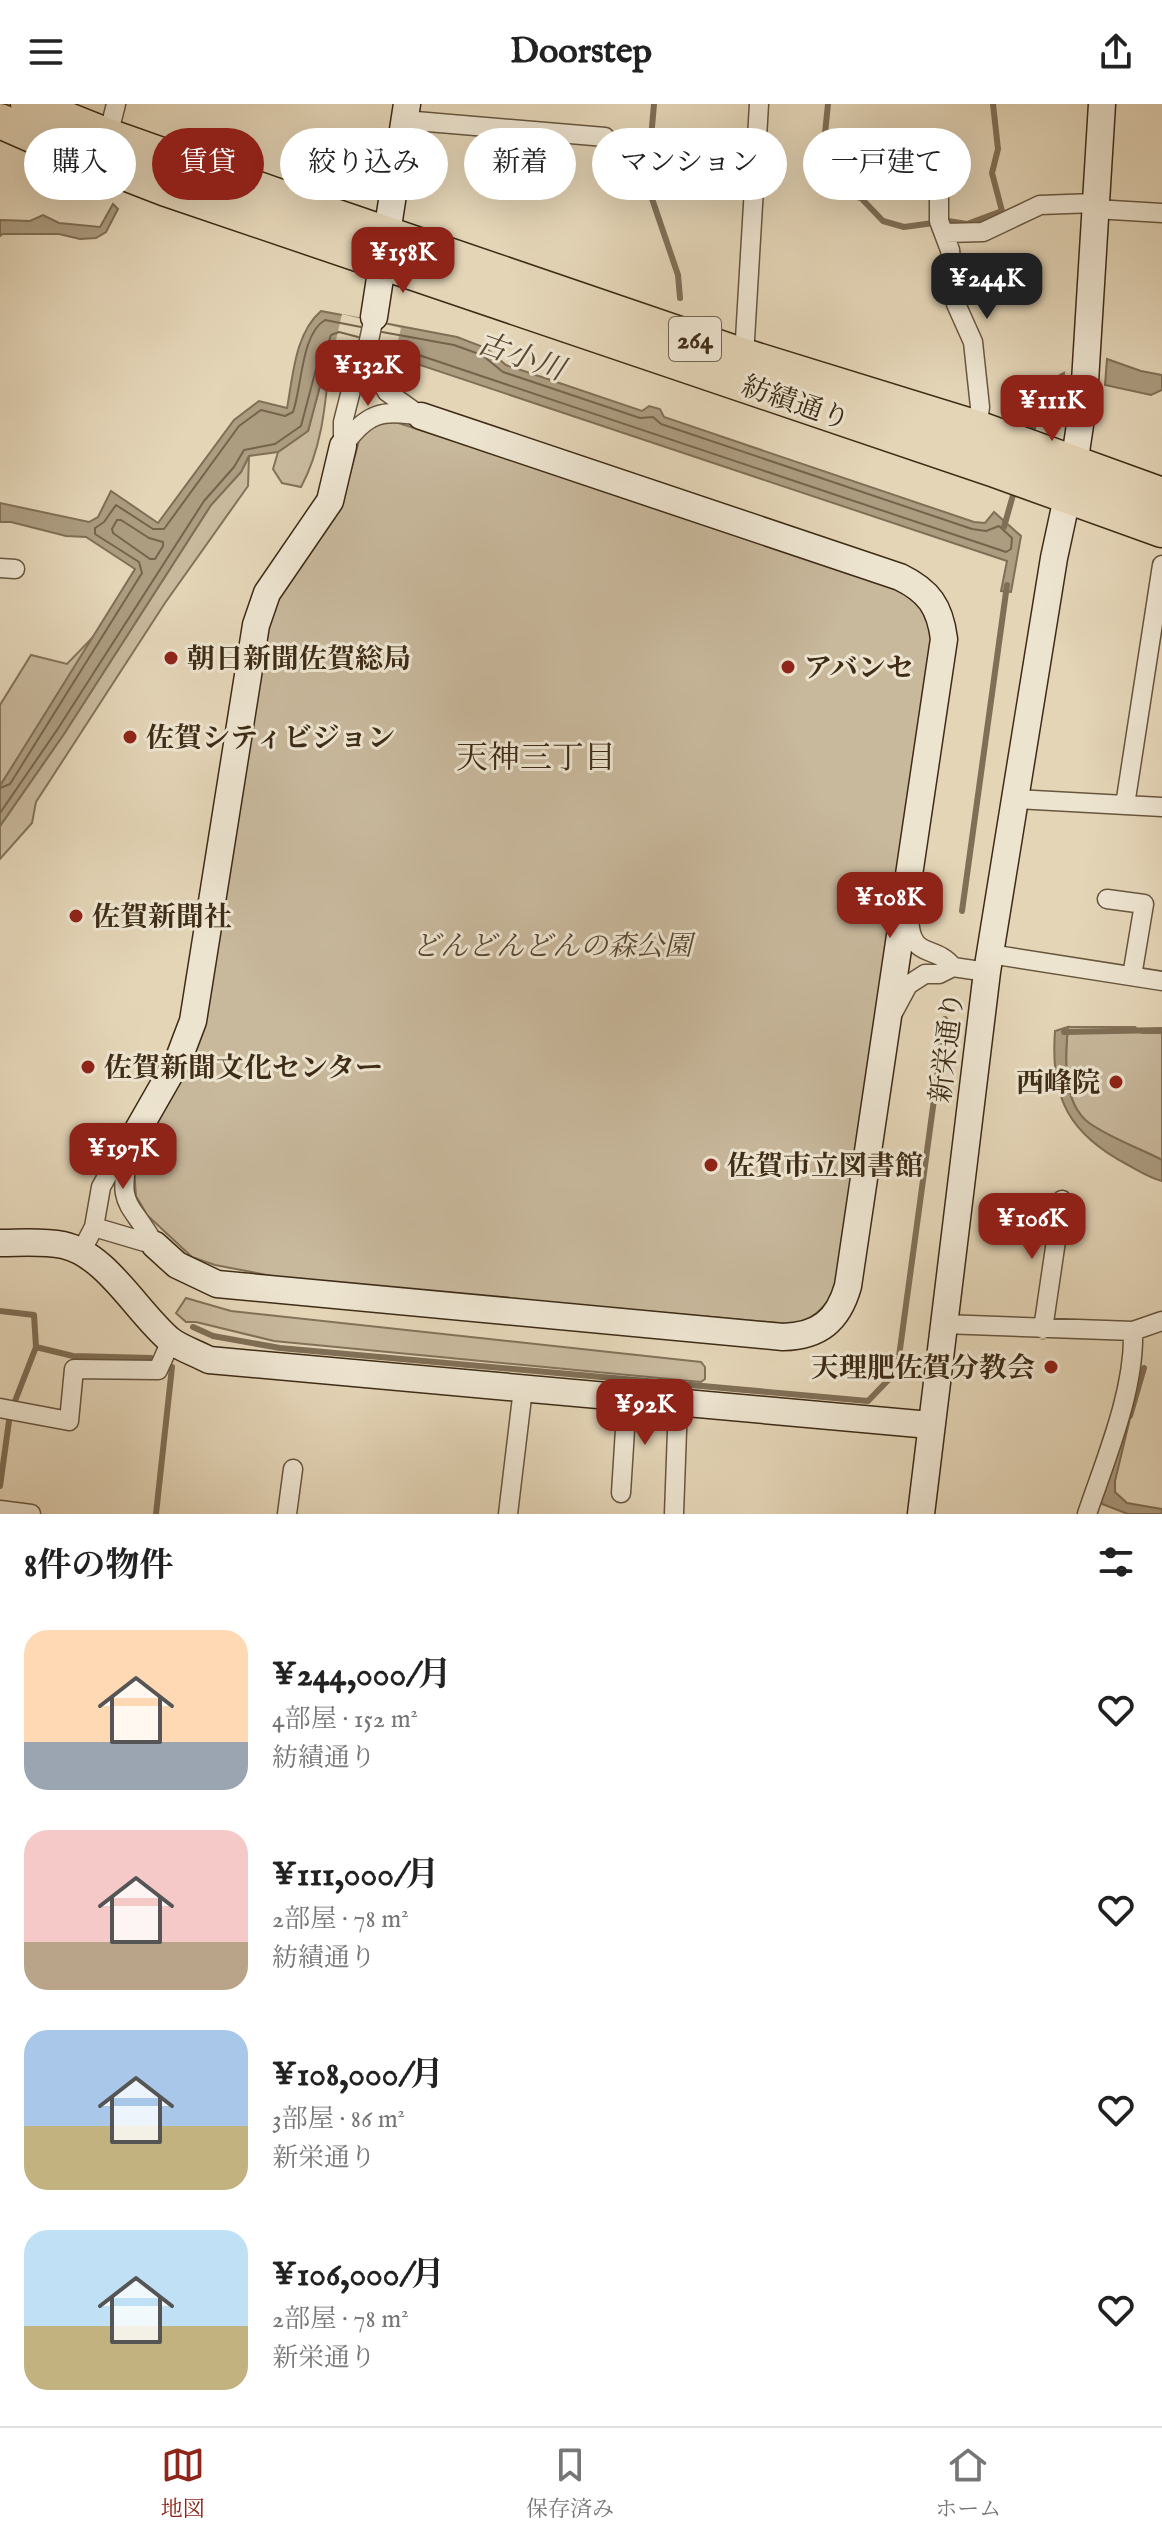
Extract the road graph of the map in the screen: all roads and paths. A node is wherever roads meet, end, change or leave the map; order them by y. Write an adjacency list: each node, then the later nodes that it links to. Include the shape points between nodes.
1 (28, 104): 5 (highway, 264)
2 (759, 104): 15 (street)
3 (1102, 104): 9 (street, 新栄通り)
4 (406, 112): 7 (street); 12 (street)
5 (112, 120): 12 (highway, 264)
6 (0, 121): 12 (highway, 264, via 166,189)
7 (592, 135)
8 (941, 200): 11 (street)
9 (1095, 206): 10 (street); 11 (street, via 1040,205 983,232); 19 (street, 新栄通り, via 1084,398)
10 (1162, 213)
11 (942, 226): 18 (street, via 956,304 973,342 980,407)
12 (385, 249): 13 (street); 15 (highway, 紡績通り / 264); 18 (highway, 紡績通り / 264)
13 (374, 317): 14 (street)
14 (366, 354): 16 (street, via 387,392); 17 (street, via 359,359 343,422)
15 (744, 356): 18 (highway, 紡績通り / 264)
16 (421, 416): 17 (street, via 377,415 362,421); 26 (street, via 900,577 926,592 942,620 944,639)
17 (343, 446): 33 (street, via 330,501 267,593 256,625 193,1021 179,1058)
18 (992, 446): 19 (highway, 紡績通り / 264)
19 (1061, 477): 20 (highway, 紡績通り / 264); 21 (highway, 紡績通り / 264); 23 (street, 新栄通り, via 1054,558)
20 (1162, 495)
21 (1162, 530)
22 (1162, 565): 24 (street)
23 (1015, 799): 24 (street); 28 (street, 新栄通り)
24 (1125, 805): 25 (street)
25 (1162, 807)
26 (907, 875): 29 (street, via 910,935 923,951 945,957); 32 (street)
27 (1107, 899): 30 (street, via 1144,904)
28 (989, 963): 29 (street); 30 (street); 40 (street, 新栄通り)
29 (953, 967): 32 (street, via 908,985)
30 (1132, 976): 31 (street)
31 (1162, 981)
32 (882, 1048): 37 (street, via 848,1286 833,1317 803,1336 250,1289 192,1274)
33 (131, 1142): 35 (street, via 101,1187); 37 (street, via 123,1191 129,1210)
34 (1062, 1200): 41 (street)
35 (94, 1227): 37 (street); 38 (street)
36 (0, 1243): 38 (street, via 40,1242)
37 (155, 1245)
38 (81, 1252): 43 (street)
39 (1162, 1321): 42 (street)
40 (943, 1324): 41 (street); 48 (street, 新栄通り)
41 (1043, 1329): 42 (street)
42 (1133, 1331): 57 (street, via 1134,1356)
43 (171, 1341): 44 (street, via 209,1360); 47 (street, via 158,1370 74,1369 69,1421)
44 (523, 1389): 45 (street); 54 (street)
45 (627, 1398): 46 (street); 50 (street)
46 (678, 1403): 48 (street); 55 (street)
47 (8, 1410)
48 (930, 1425): 56 (street, 新栄通り)
49 (293, 1469): 53 (street)
50 (621, 1493)
51 (0, 1510): 52 (street)
52 (31, 1514)
53 (287, 1514)
54 (508, 1514)
55 (674, 1514)
56 (921, 1514)
57 (1087, 1514)

